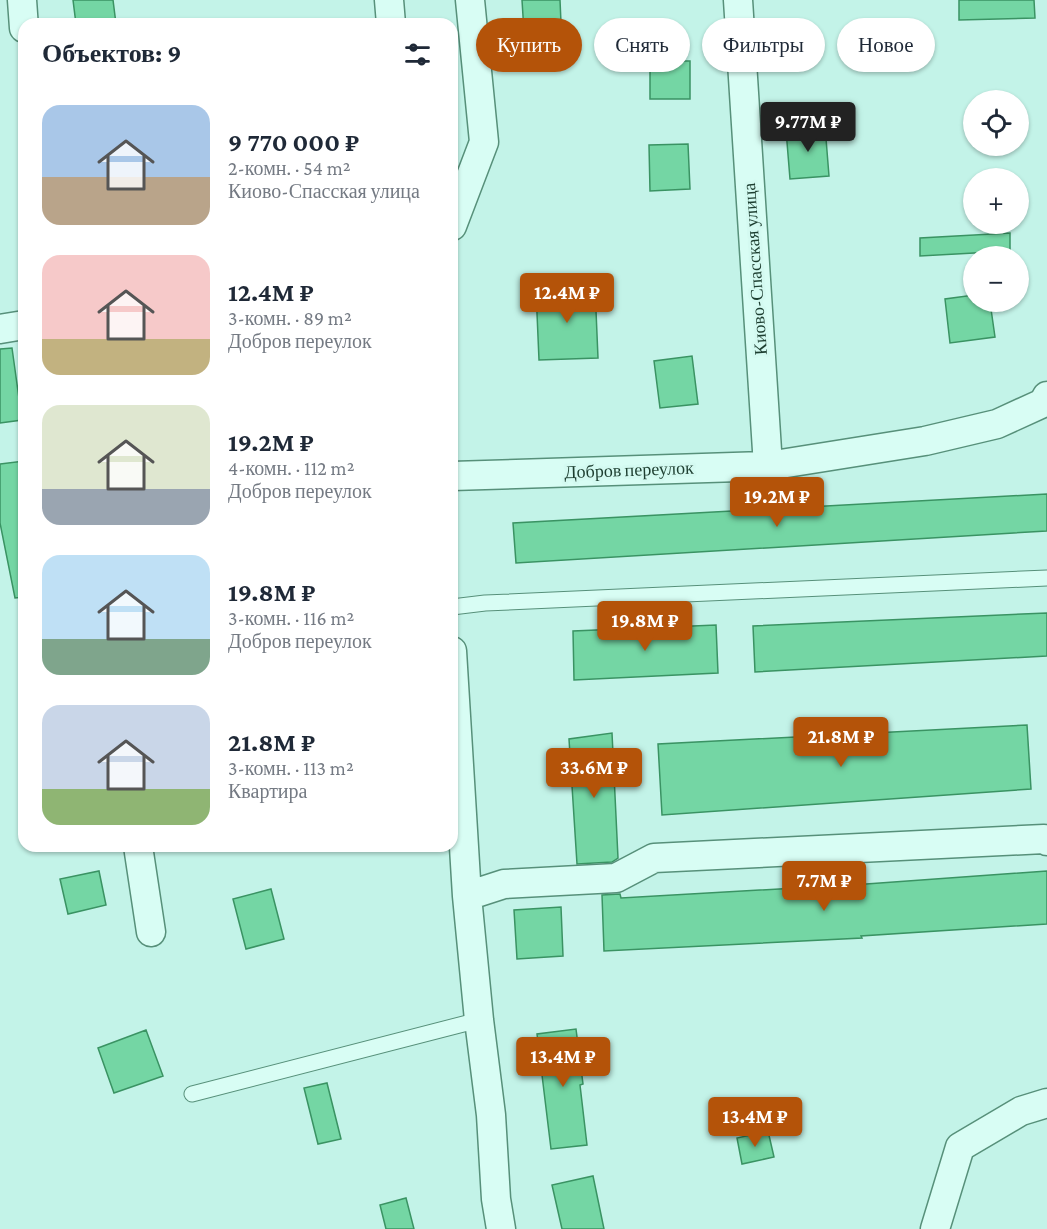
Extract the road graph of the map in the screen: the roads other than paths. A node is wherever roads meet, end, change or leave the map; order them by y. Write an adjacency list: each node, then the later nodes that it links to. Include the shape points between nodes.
1 (22, 0): 5 (street)
2 (389, 0): 6 (street)
3 (470, 0): 7 (street, via 484,142)
4 (738, 0): 11 (street, Киово-Спасская улица)
5 (23, 18)
6 (390, 18)
7 (458, 210)
8 (18, 326): 9 (street)
9 (0, 329)
10 (1047, 396): 11 (street, Добров переулок, via 1043,403 998,424 925,441)
11 (768, 466): 12 (street, Добров переулок)
12 (458, 476)
13 (1047, 578): 14 (lane)
14 (458, 607)
15 (458, 749): 18 (street)
16 (1047, 841): 18 (street, via 654,858 616,878 504,884)
17 (139, 852): 19 (street)
18 (467, 896): 20 (street)
19 (151, 932)
20 (479, 1020): 21 (lane); 23 (street)
21 (192, 1094)
22 (1047, 1103): 24 (street, via 1022,1111 960,1147)
23 (501, 1229)
24 (935, 1229)

